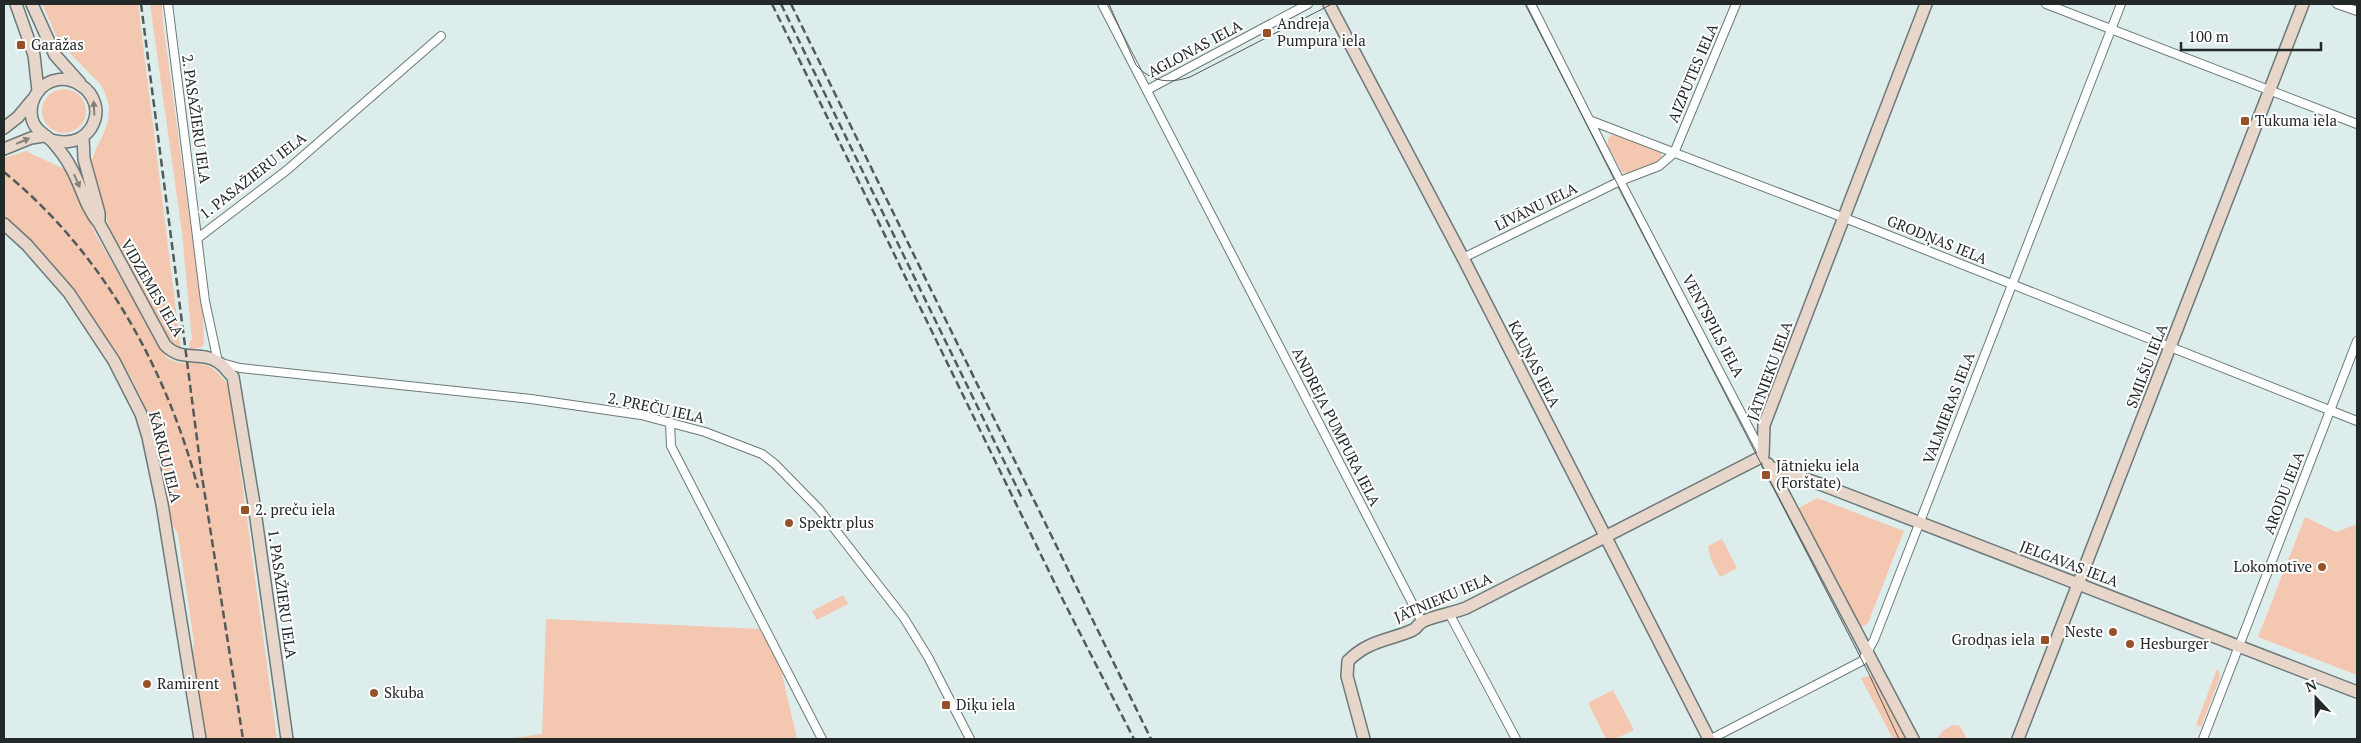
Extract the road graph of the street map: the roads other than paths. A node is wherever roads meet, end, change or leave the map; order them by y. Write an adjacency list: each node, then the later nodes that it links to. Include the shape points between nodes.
1 (16, 4): 20 (street, VIDZEMES IELA, via 34,54)
2 (32, 4): 17 (street, via 55,54)
3 (168, 4): 32 (street, 2. PASAŽIERU IELA)
4 (1102, 4): 19 (street, ANDREJA PUMPURA IELA)
5 (1308, 4): 19 (street, AGLONAS IELA)
6 (1329, 4): 33 (street, KAUŅAS IELA)
7 (1531, 4): 21 (street, VENTSPILS IELA)
8 (1736, 4): 27 (street, AIZPUTES IELA)
9 (1926, 4): 29 (street, JĀTNIEKU IELA)
10 (2046, 4): 15 (street)
11 (2121, 4): 15 (street, VALMIERAS IELA)
12 (2303, 4): 18 (street, SMILŠU IELA)
13 (2337, 4): 14 (street)
14 (2357, 11)
15 (2111, 30): 18 (street); 34 (street, VALMIERAS IELA)
16 (441, 36): 32 (street, 1. PASAŽIERU IELA, via 287,170)
17 (81, 84): 20 (street, via 58,79); 24 (street, one-way to 17, via 90,129 96,110 89,91)
18 (2270, 89): 22 (street); 36 (street, SMILŠU IELA)
19 (1147, 90): 47 (street, ANDREJA PUMPURA IELA)
20 (36, 94): 23 (street, via 18,117); 25 (street, VIDZEMES IELA, via 32,118 36,128)
21 (1589, 120): 27 (street, GRODŅAS IELA); 28 (street, VENTSPILS IELA)
22 (2357, 124)
23 (4, 128)
24 (83, 137): 25 (street, via 67,143); 30 (street, VIDZEMES IELA, via 84,159 100,213)
25 (47, 138): 26 (street, one-way to 25, via 31,138); 30 (street, VIDZEMES IELA, one-way to 30, via 70,165 92,216)
26 (4, 149)
27 (1674, 153): 28 (street, LĪVĀNU IELA, via 1659,166); 29 (street, GRODŅAS IELA)
28 (1620, 181): 33 (street, LĪVĀNU IELA); 41 (street, VENTSPILS IELA)
29 (1844, 218): 34 (street, GRODŅAS IELA); 41 (street, JĀTNIEKU IELA, via 1764,425)
30 (99, 223): 37 (street, VIDZEMES IELA, via 165,345 177,355)
31 (4, 224): 51 (street, KĀRKLU IELA, via 69,293 114,361 141,414 162,504)
32 (198, 238): 37 (street, 1. PASAŽIERU IELA, via 205,302)
33 (1463, 258): 44 (street, KAUŅAS IELA)
34 (2012, 285): 36 (street, GRODŅAS IELA); 43 (street, VALMIERAS IELA)
35 (2357, 341): 38 (street, ARODU IELA)
36 (2170, 347): 38 (street, GRODŅAS IELA); 45 (street, SMILŠU IELA)
37 (218, 362): 40 (street, 2. PREČU IELA, via 240,368 531,399); 52 (street, 1. PASAŽIERU IELA, via 233,377 237,394)
38 (2331, 410): 39 (street, GRODŅAS IELA); 48 (street, ARODU IELA)
39 (2357, 420)
40 (670, 422): 53 (street, via 671,446); 54 (street, 2. PREČU IELA, via 762,454 819,509 904,618)
41 (1764, 456): 42 (street, VENTSPILS IELA); 44 (street, JĀTNIEKU IELA)
42 (1770, 467): 43 (street, JELGAVAS IELA); 49 (street, VENTSPILS IELA)
43 (1920, 522): 45 (street, JELGAVAS IELA); 49 (street, VALMIERAS IELA, via 1878,633)
44 (1604, 537): 46 (street, JĀTNIEKU IELA); 57 (street, KAUŅAS IELA)
45 (2078, 584): 48 (street, JELGAVAS IELA); 59 (street, SMILŠU IELA)
46 (1450, 615): 47 (street, JĀTNIEKU IELA); 56 (street)
47 (1422, 622): 55 (street, JĀTNIEKU IELA, via 1415,629 1367,645 1348,661 1347,676)
48 (2239, 646): 50 (street, JELGAVAS IELA); 60 (street, ARODU IELA)
49 (1867, 652): 57 (street, VALMIERAS IELA, via 1862,661 1853,666); 58 (street, VENTSPILS IELA)
50 (2357, 692)
51 (200, 739)
52 (287, 739)
53 (822, 739)
54 (970, 739)
55 (1364, 739)
56 (1516, 739)
57 (1710, 739)
58 (1913, 739)
59 (2018, 739)
60 (2203, 739)

